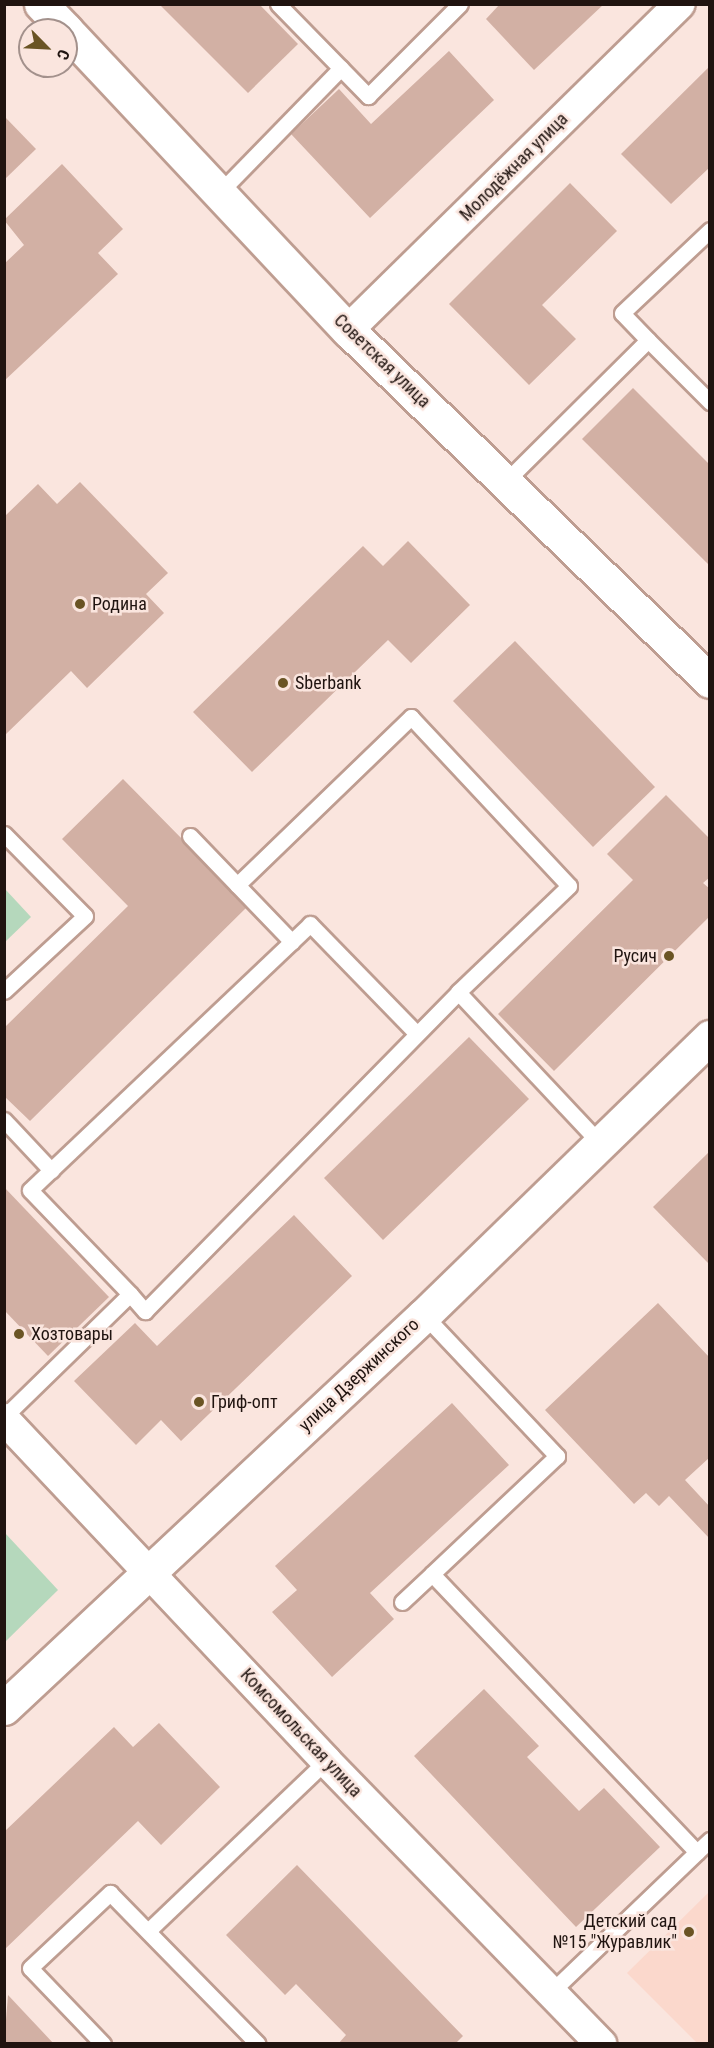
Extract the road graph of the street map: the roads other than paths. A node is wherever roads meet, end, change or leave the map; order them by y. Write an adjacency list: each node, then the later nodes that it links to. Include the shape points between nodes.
1 (41, 4): 5 (street, Советская улица)
2 (278, 4): 7 (lane)
3 (460, 4): 7 (lane, via 368,96)
4 (680, 4): 10 (street, Молодёжная улица)
5 (54, 18)
6 (78, 43): 8 (street, Советская улица)
7 (341, 68): 8 (lane)
8 (220, 192): 10 (street, Советская улица)
9 (710, 230): 11 (lane, via 622,314)
10 (348, 330): 13 (street, Советская улица)
11 (648, 340): 12 (lane); 13 (lane)
12 (710, 402)
13 (506, 481): 14 (street, Советская улица)
14 (710, 681)
15 (4, 834): 19 (lane, via 85,916)
16 (190, 836): 17 (lane)
17 (237, 885): 18 (lane); 20 (lane, via 411,717 569,886)
18 (291, 942): 21 (lane, via 310,924); 25 (lane)
19 (4, 991)
20 (458, 992): 21 (lane); 24 (lane)
21 (416, 1033): 26 (lane, via 145,1311)
22 (710, 1037): 24 (street, улица Дзержинского)
23 (4, 1120): 25 (lane)
24 (600, 1143): 27 (street, улица Дзержинского)
25 (51, 1170): 26 (lane, via 30,1190)
26 (130, 1294): 28 (lane)
27 (424, 1315): 29 (street, улица Дзержинского); 30 (lane, via 557,1456)
28 (4, 1418): 29 (street, Комсомольская улица)
29 (150, 1571): 32 (street, улица Дзержинского); 33 (street, Комсомольская улица)
30 (432, 1574): 31 (lane); 35 (lane)
31 (402, 1602)
32 (4, 1708)
33 (326, 1761): 36 (lane); 37 (street, Комсомольская улица)
34 (710, 1840): 35 (lane)
35 (697, 1852): 37 (lane)
36 (147, 1931): 38 (lane, via 110,1893 30,1968); 39 (lane)
37 (553, 1990): 40 (street, Комсомольская улица)
38 (103, 2043)
39 (258, 2043)
40 (601, 2043)

